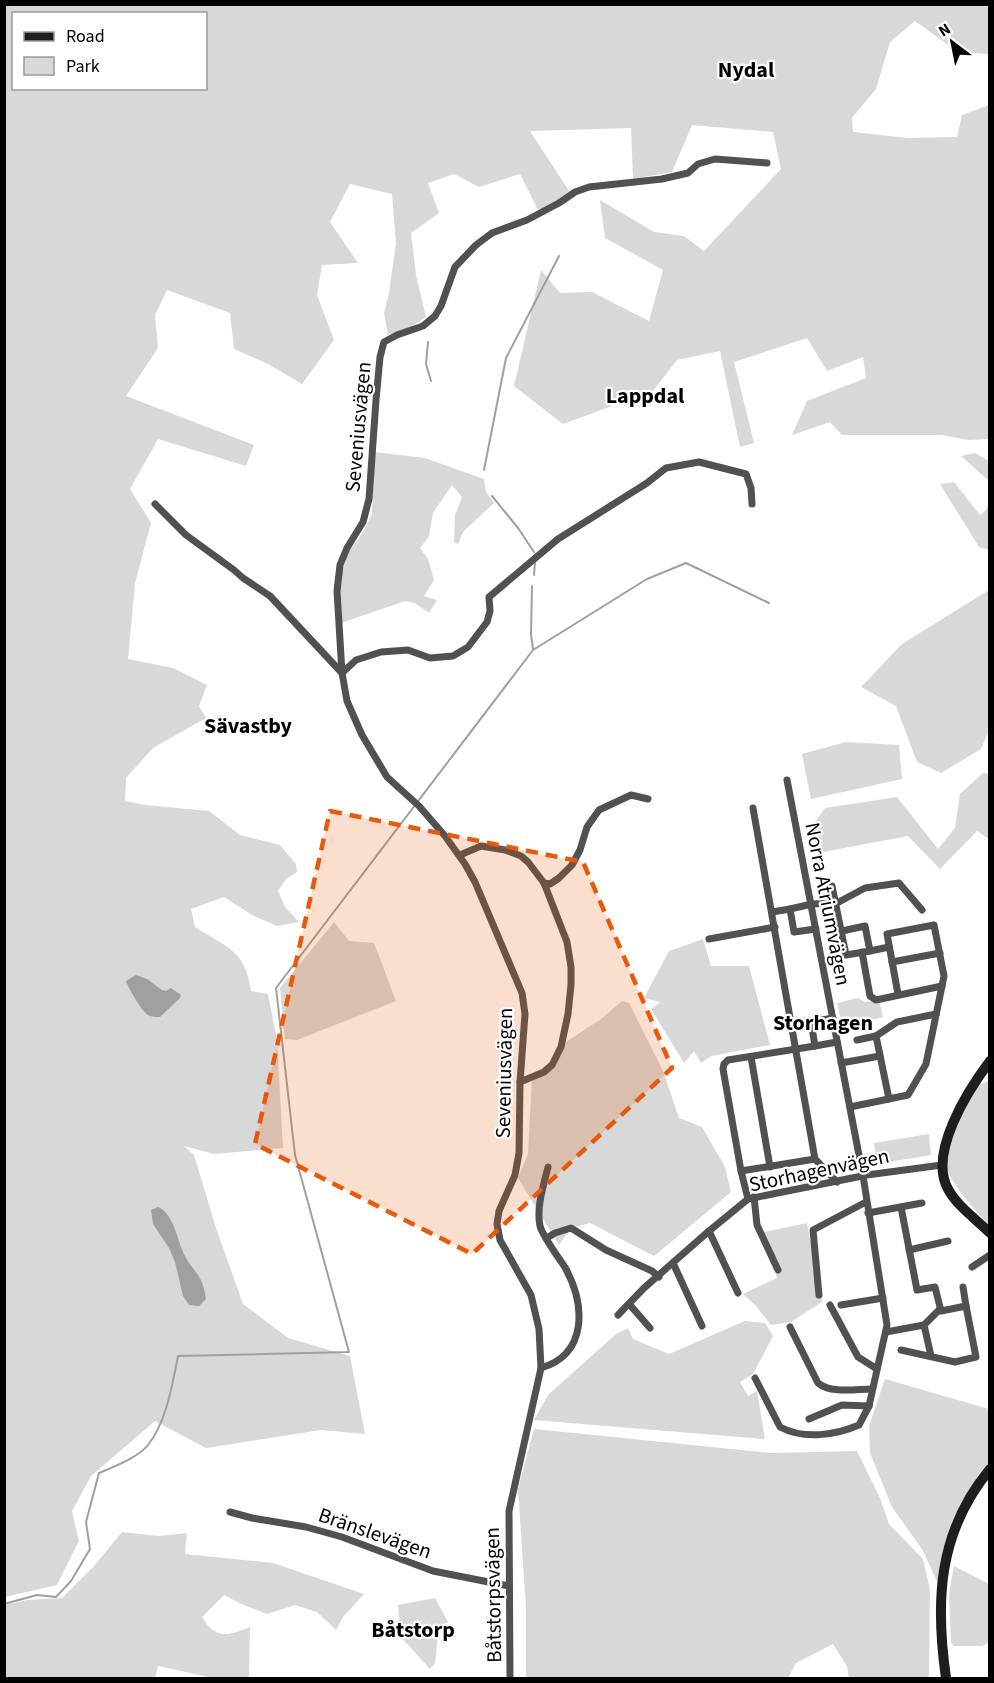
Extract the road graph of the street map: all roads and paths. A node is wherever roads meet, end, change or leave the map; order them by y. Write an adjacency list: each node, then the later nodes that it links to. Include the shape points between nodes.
1 (767, 163): 4 (street, Seveniusvägen, via 715,159 698,164 688,173 575,192 527,220 492,233 476,245 455,267 435,316 423,326 384,342 369,499 363,522 340,565 337,591)
2 (155, 504): 4 (street, via 186,535 270,596)
3 (752, 504): 4 (street, via 746,474 699,462 666,468 558,539 498,587 489,597 487,622 468,647 453,656 430,658 408,650 381,652 356,660)
4 (342, 673): 8 (street, Seveniusvägen, via 347,701 387,777)
5 (787, 780): 12 (street, Norra Atriumvägen)
6 (648, 799): 9 (street, via 631,795 599,810 587,827 572,865 550,884)
7 (753, 808): 15 (street)
8 (460, 855): 9 (street, via 481,846 505,850 528,862); 38 (street, Seveniusvägen, via 522,993 525,1014)
9 (544, 883): 38 (street, via 567,942 572,967 568,1014 561,1047 552,1065)
10 (832, 886): 11 (street)
11 (837, 903): 12 (street); 14 (street, via 865,888 899,883); 18 (street)
12 (812, 904): 13 (street); 16 (street, Norra Atriumvägen)
13 (790, 909): 15 (street); 19 (street)
14 (922, 909)
15 (772, 912): 17 (street)
16 (816, 929): 19 (street); 28 (street, Norra Atriumvägen)
17 (775, 931): 19 (street); 20 (street); 33 (street)
18 (842, 931): 22 (street, via 846,955); 22 (street, via 865,926)
19 (795, 932)
20 (709, 939)
21 (889, 947): 22 (street); 23 (street, via 887,934 934,925); 24 (street)
22 (866, 951): 26 (street, via 870,996 876,999)
23 (939, 953): 24 (street); 25 (street)
24 (892, 962): 26 (street)
25 (942, 986): 26 (street); 27 (street)
26 (898, 994)
27 (936, 1014): 29 (street, via 897,1022); 39 (street, via 926,1064 908,1095)
28 (833, 1018): 31 (street, Norra Atriumvägen); 32 (street, via 811,1022)
29 (876, 1036): 30 (street); 34 (street)
30 (857, 1040)
31 (837, 1042): 32 (street); 37 (street, Norra Atriumvägen)
32 (816, 1046): 33 (street)
33 (796, 1049): 35 (street); 41 (street)
34 (880, 1056): 37 (street); 39 (street)
35 (751, 1057): 44 (street); 45 (street, via 728,1060 723,1069)
36 (990, 1061): 42 (street, via 953,1121)
37 (841, 1064): 40 (street, Norra Atriumvägen)
38 (520, 1082): 80 (street, Seveniusvägen, via 519,1153 497,1224 500,1240 531,1295 539,1329)
39 (889, 1099): 40 (street)
40 (849, 1107): 46 (street, Norra Atriumvägen)
41 (815, 1159): 44 (street); 47 (street)
42 (942, 1165): 46 (street, Storhagenvägen); 54 (street, via 946,1186 955,1199)
43 (548, 1167): 55 (street, via 540,1209 540,1226)
44 (770, 1167): 45 (street)
45 (741, 1172): 48 (street)
46 (862, 1176): 47 (street, Storhagenvägen); 49 (street, Norra Atriumvägen)
47 (837, 1182): 48 (street, Storhagenvägen)
48 (751, 1198): 53 (street, Storhagenvägen); 61 (street, via 757,1225)
49 (866, 1202): 52 (street, Norra Atriumvägen); 65 (street, via 813,1230)
50 (922, 1203): 51 (street)
51 (901, 1207): 52 (street); 57 (street)
52 (868, 1213): 66 (street, Norra Atriumvägen)
53 (709, 1231): 59 (street, Storhagenvägen); 64 (street)
54 (990, 1233)
55 (547, 1238): 62 (street, via 571,1228); 80 (street, via 567,1272 580,1312 574,1343 552,1365)
56 (948, 1241): 57 (street)
57 (909, 1250): 71 (street, via 917,1290 935,1287)
58 (990, 1255): 60 (street)
59 (673, 1263): 62 (street, Storhagenvägen); 74 (street)
60 (972, 1267)
61 (778, 1270)
62 (659, 1277): 67 (street, Storhagenvägen)
63 (963, 1287): 70 (street)
64 (738, 1293)
65 (819, 1295)
66 (883, 1298): 69 (street); 77 (street, Norra Atriumvägen)
67 (630, 1305): 72 (street, Storhagenvägen); 76 (street)
68 (830, 1305): 81 (street, via 858,1357)
69 (841, 1305)
70 (966, 1306): 71 (street); 79 (street, via 976,1357 955,1362)
71 (940, 1309): 73 (street)
72 (618, 1315)
73 (924, 1325): 77 (street); 79 (street)
74 (702, 1326)
75 (790, 1327): 83 (street, via 823,1387)
76 (650, 1328)
77 (886, 1332): 81 (street, Norra Atriumvägen)
78 (901, 1350): 79 (street)
79 (931, 1356)
80 (541, 1368): 87 (street, Seveniusvägen)
81 (877, 1369): 83 (street, Norra Atriumvägen)
82 (754, 1378): 84 (street, via 780,1427 787,1431 852,1433)
83 (872, 1389): 84 (street, Norra Atriumvägen)
84 (868, 1406): 85 (street, via 842,1405)
85 (809, 1419)
86 (990, 1468): 91 (street, via 964,1507 945,1560 941,1641)
87 (509, 1511): 89 (street, Båtstorpsvägen)
88 (230, 1512): 89 (street, Bränslevägen, via 306,1527 433,1571)
89 (509, 1586): 90 (street, Båtstorpsvägen)
90 (510, 1678)
91 (946, 1678)

